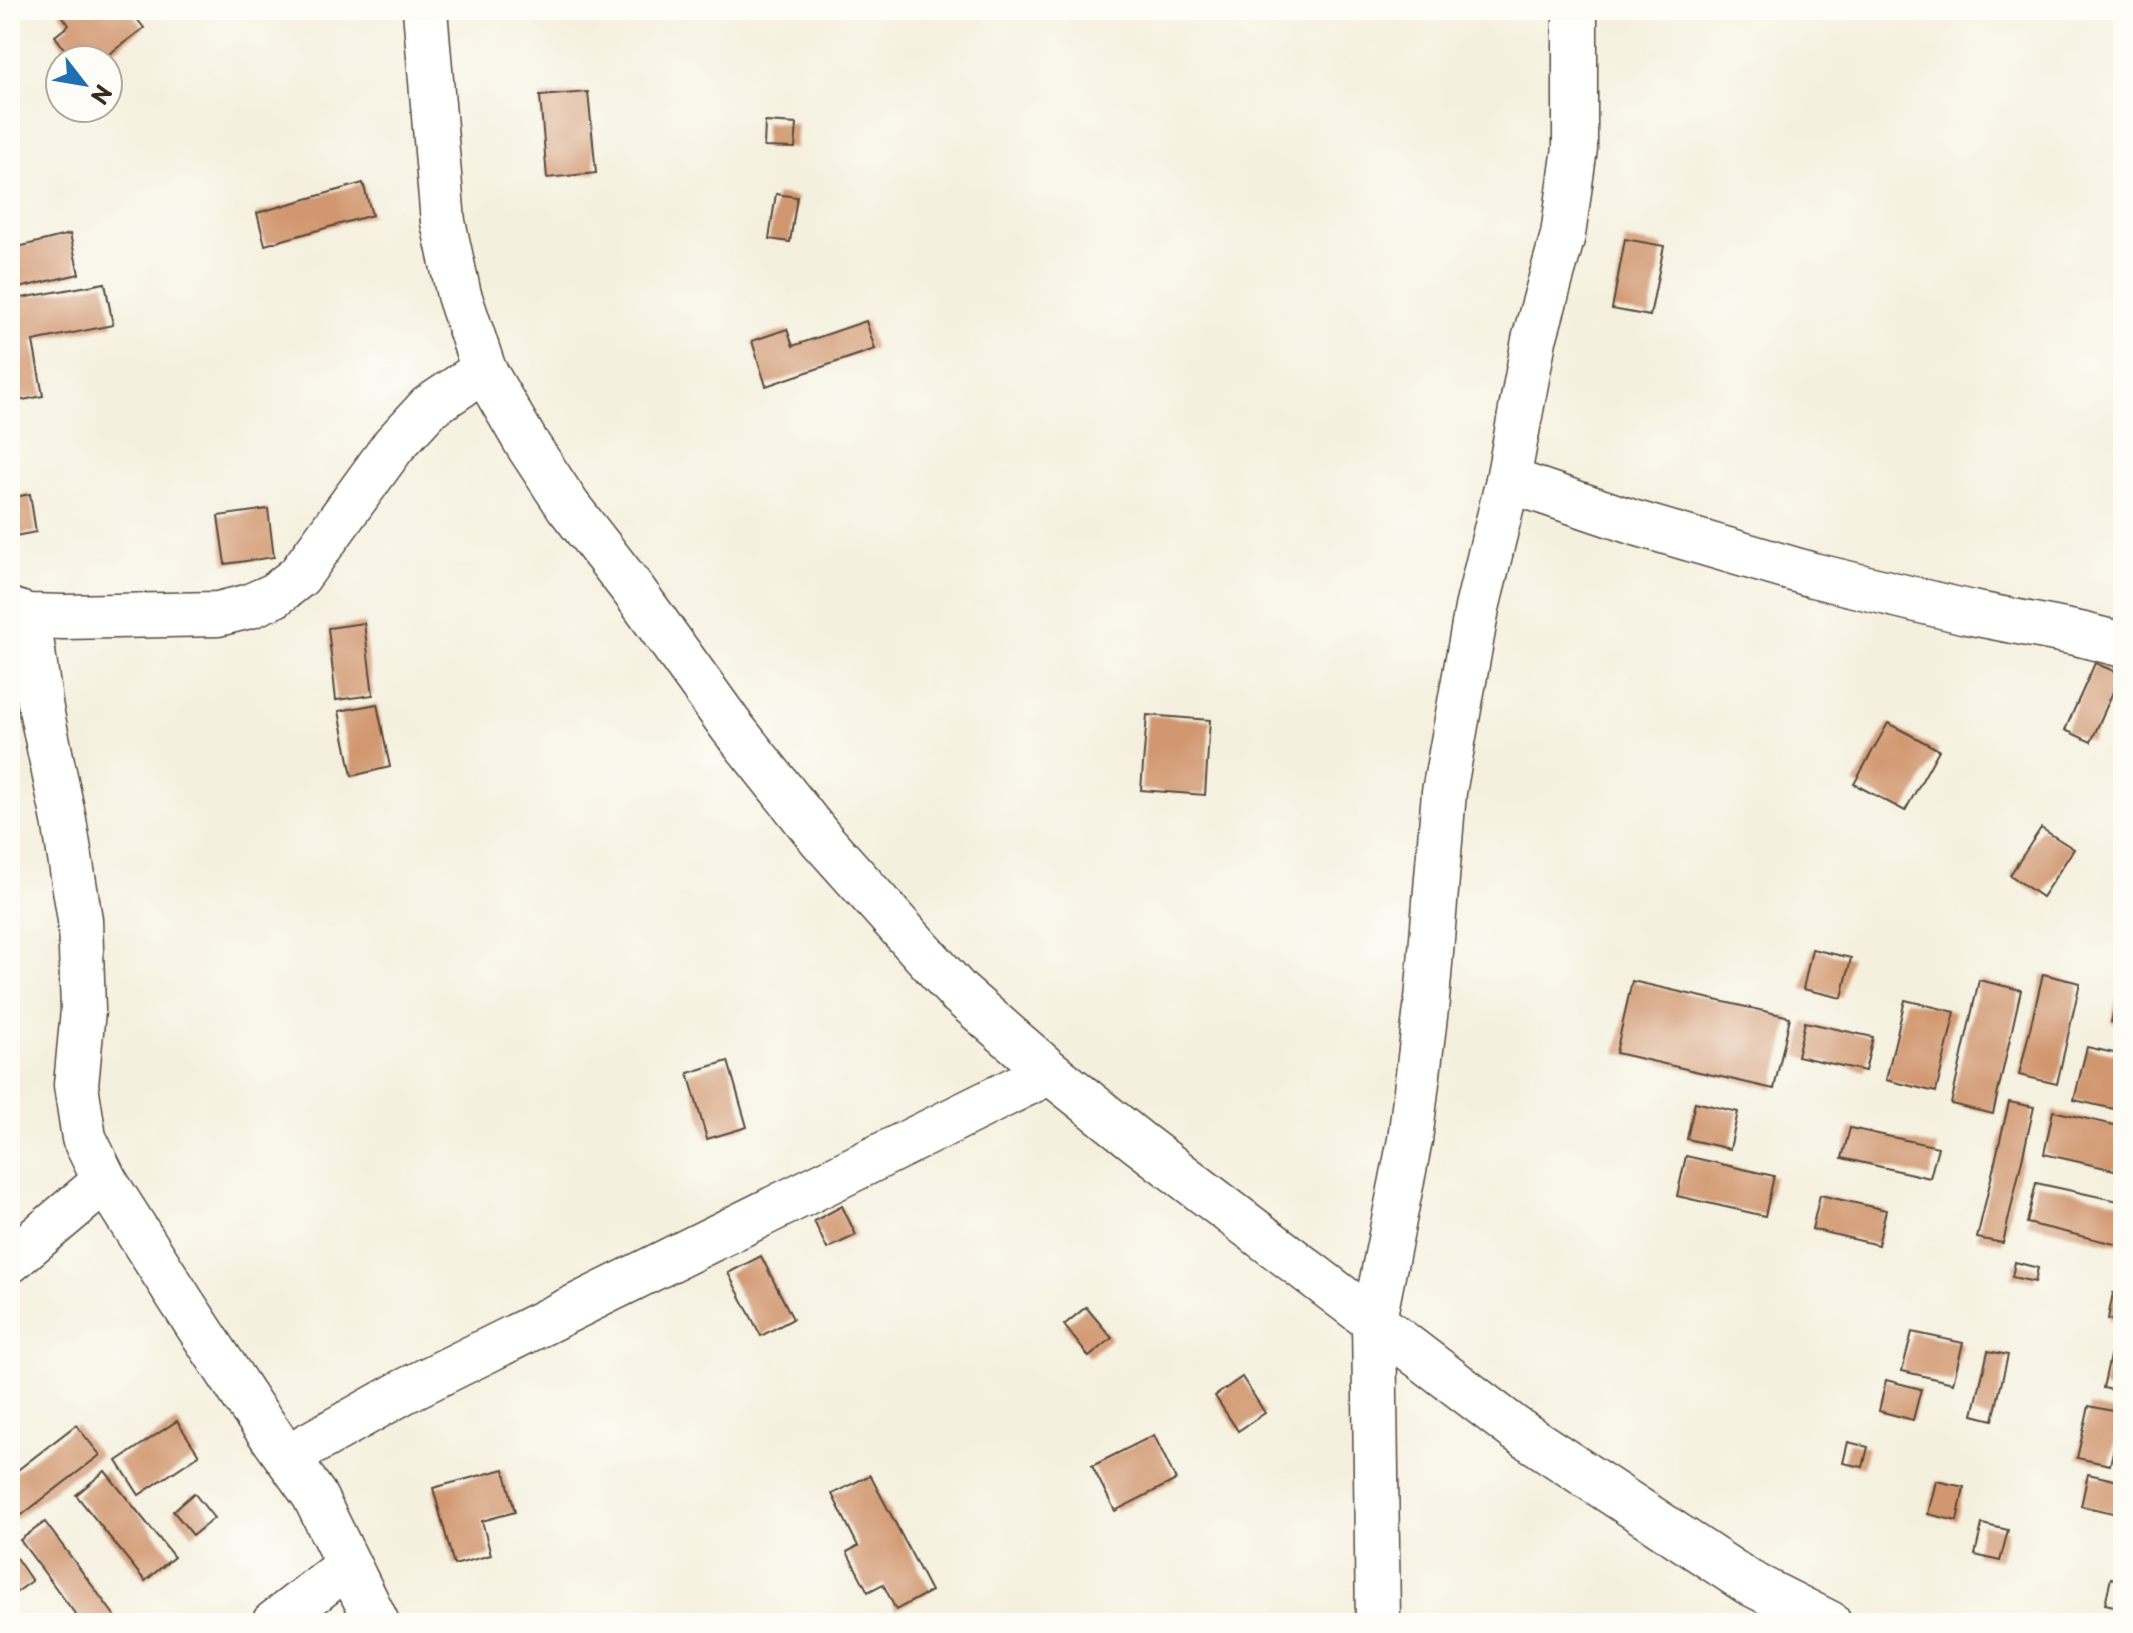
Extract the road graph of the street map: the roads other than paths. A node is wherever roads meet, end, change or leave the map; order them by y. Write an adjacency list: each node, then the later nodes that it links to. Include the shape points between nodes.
1 (425, 10): 3 (street, via 443,222 459,295)
2 (1575, 10): 4 (street, via 1575,148 1563,235 1534,340)
3 (484, 370): 5 (street, via 429,407 394,445 299,576 275,595 218,614); 7 (street, via 568,506 821,839 958,992)
4 (1508, 480): 6 (street, via 1813,575); 10 (street, via 1477,608 1444,792 1410,1140)
5 (19, 613): 8 (street, via 80,920 83,1010 76,1085 84,1138)
6 (2123, 645)
7 (1050, 1072): 10 (street); 11 (street, via 403,1392)
8 (105, 1181): 9 (street); 11 (street)
9 (10, 1261)
10 (1374, 1320): 15 (street); 16 (street, via 1514,1428 1605,1490 1748,1582)
11 (287, 1457): 12 (street, via 314,1495)
12 (347, 1566): 13 (street); 14 (street)
13 (274, 1623)
14 (377, 1623)
15 (1378, 1623)
16 (1829, 1623)

